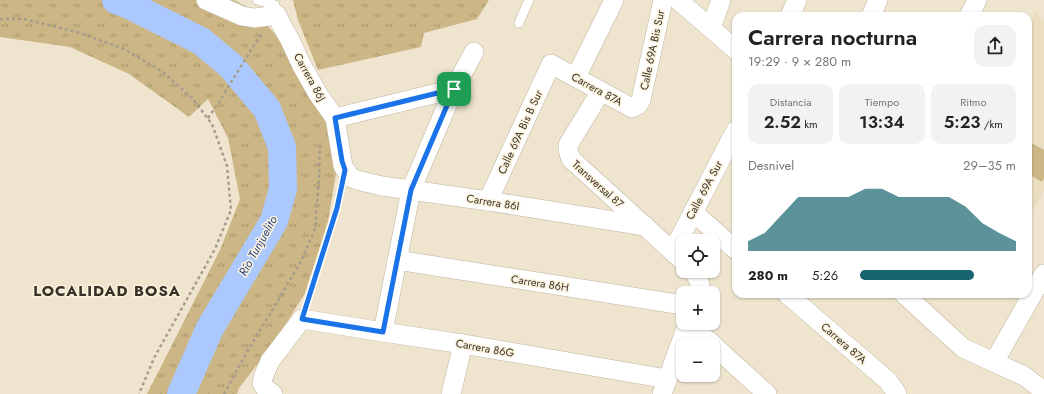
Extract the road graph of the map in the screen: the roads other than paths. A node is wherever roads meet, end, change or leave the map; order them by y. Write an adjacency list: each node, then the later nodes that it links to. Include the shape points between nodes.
1 (206, 0): 10 (street, via 242,16 254,18)
2 (257, 0): 10 (lane)
3 (528, 0): 14 (lane)
4 (614, 0): 19 (street)
5 (676, 0): 15 (street); 22 (street, Calle 69A Bis Sur)
6 (721, 0): 15 (street)
7 (797, 0): 11 (street)
8 (878, 0): 12 (street)
9 (977, 0): 13 (street)
10 (276, 7): 23 (street, Carrera 86J, via 282,26 301,64)
11 (792, 12)
12 (873, 12)
13 (971, 12)
14 (519, 23)
15 (711, 28): 16 (street)
16 (732, 46)
17 (474, 52): 20 (street)
18 (551, 64): 19 (street, Carrera 87A); 26 (street, Calle 69A Bis B Sur)
19 (576, 77): 21 (street, Carrera 87A)
20 (454, 89): 23 (street); 25 (street)
21 (601, 91): 22 (street, Carrera 87A, via 632,108); 28 (street, Transversal 87, via 568,145 571,160)
22 (641, 100)
23 (335, 118): 25 (street, Carrera 86I, via 342,161 350,177 382,186)
24 (732, 142): 27 (street, Calle 69A Sur)
25 (411, 190): 26 (street, Carrera 86I); 32 (street)
26 (488, 201): 28 (street, Carrera 86I)
27 (693, 212): 29 (street, Calle 69A Sur); 30 (street)
28 (645, 226): 31 (street, Transversal 87)
29 (686, 234)
30 (732, 246)
31 (676, 254)
32 (397, 260): 38 (street, Carrera 86H); 41 (street)
33 (1044, 274): 34 (street)
34 (1032, 288)
35 (792, 298): 51 (street, Carrera 87A, via 888,381)
36 (908, 298): 45 (street, via 963,348)
37 (1024, 298): 45 (street)
38 (676, 304)
39 (685, 330): 46 (street)
40 (696, 330): 42 (street)
41 (383, 332): 43 (street, Carrera 86G); 48 (street, Carrera 86G, via 302,319 270,361 264,375 262,383)
42 (705, 338)
43 (462, 344): 46 (street, Carrera 86G); 49 (street)
44 (720, 351): 50 (street)
45 (994, 362): 47 (street, via 1024,376)
46 (665, 387)
47 (1044, 391)
48 (273, 394)
49 (451, 394)
50 (767, 394)
51 (897, 394)

